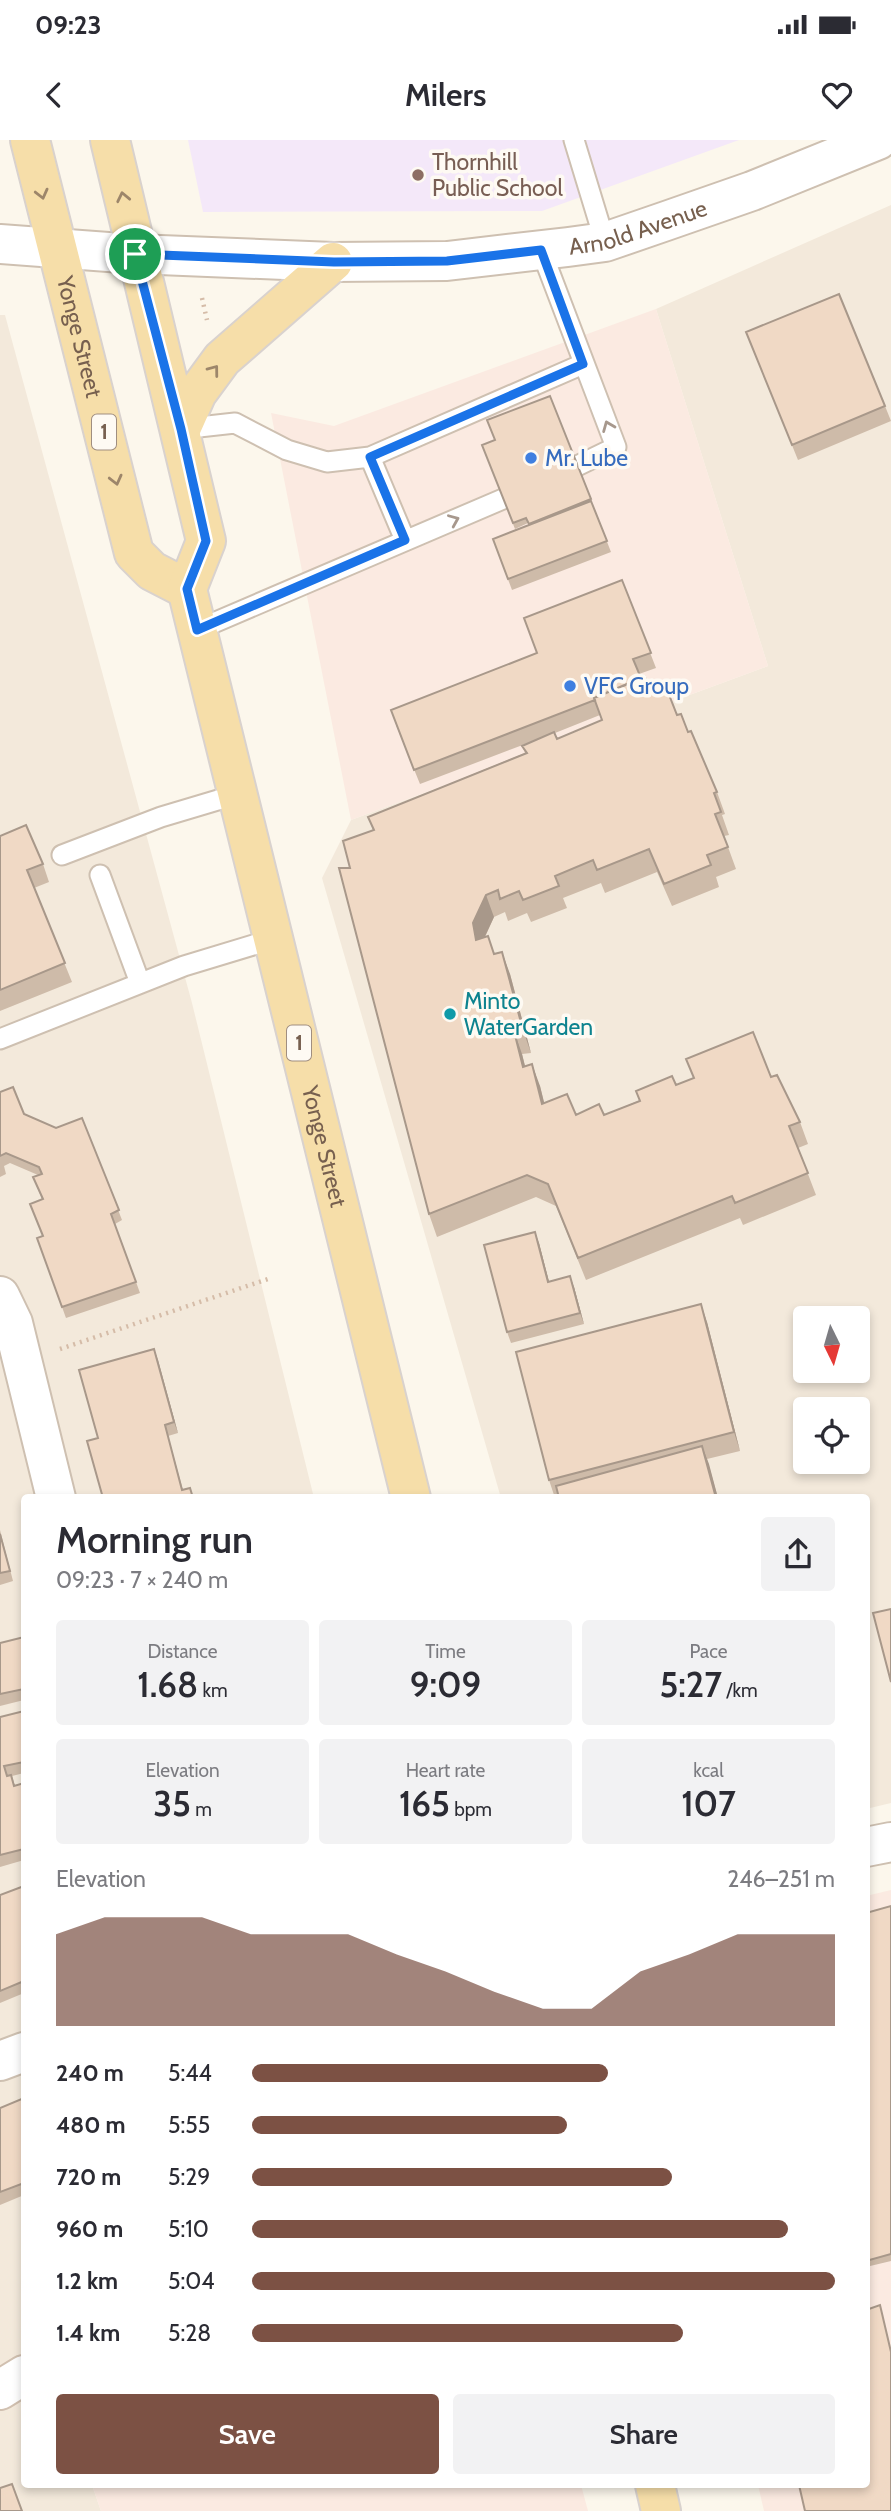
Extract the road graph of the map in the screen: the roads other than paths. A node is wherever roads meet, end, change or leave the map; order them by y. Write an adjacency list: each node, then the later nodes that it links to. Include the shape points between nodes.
1 (30, 140): 7 (main road, Yonge Street / 1, one-way to 7)
2 (110, 140): 9 (main road, one-way to 2)
3 (574, 140): 5 (lane)
4 (878, 140): 5 (street, Arnold Avenue, via 752,191)
5 (605, 242): 8 (street, Arnold Avenue)
6 (0, 244): 7 (street, Arnold Avenue)
7 (56, 248): 9 (street, Arnold Avenue); 17 (main road, Yonge Street / 1, one-way to 17, via 134,553 152,571)
8 (541, 250): 10 (street, Arnold Avenue, via 447,261); 11 (lane)
9 (135, 254): 10 (street, Arnold Avenue); 12 (main road)
10 (334, 262): 12 (main road, one-way to 10, via 197,393 222,359)
11 (583, 364): 13 (lane); 14 (lane, one-way to 11, via 616,447)
12 (181, 429): 13 (lane, via 235,423 286,450 327,462); 17 (main road, via 206,541)
13 (370, 457): 16 (lane)
14 (578, 466)
15 (503, 499): 16 (lane, one-way to 15)
16 (405, 540): 18 (lane)
17 (187, 589): 18 (main road, Yonge Street / 1)
18 (197, 630): 19 (main road, Yonge Street / 1)
19 (238, 794): 20 (lane); 22 (main road, Yonge Street / 1)
20 (62, 855)
21 (100, 875): 23 (lane)
22 (273, 939): 23 (lane); 27 (main road, Yonge Street / 1)
23 (140, 983): 24 (lane)
24 (0, 1039)
25 (0, 1296): 26 (street, via 13,1323)
26 (55, 1494)
27 (410, 1494)
28 (891, 1842): 29 (street)
29 (870, 1846)
30 (21, 2053): 31 (street)
31 (0, 2061)
32 (21, 2377): 33 (street)
33 (0, 2390)
34 (655, 2488): 35 (main road)
35 (661, 2511)

